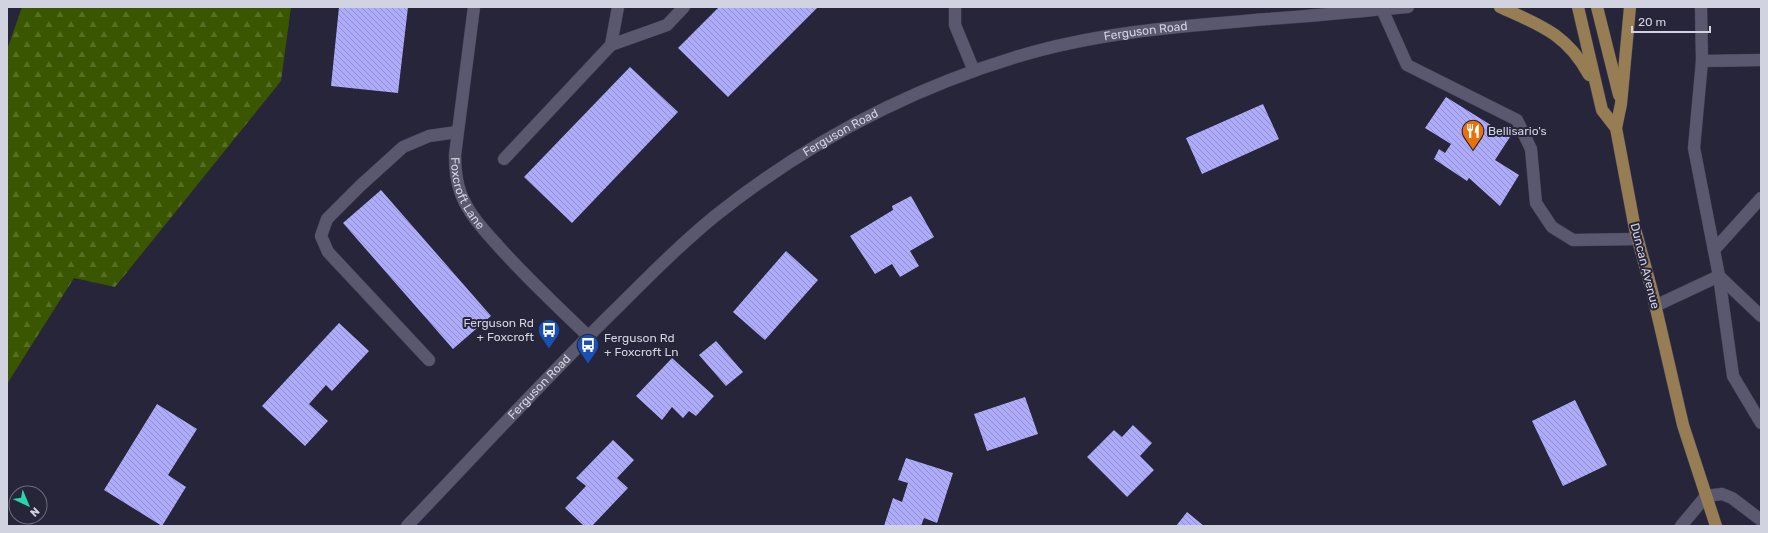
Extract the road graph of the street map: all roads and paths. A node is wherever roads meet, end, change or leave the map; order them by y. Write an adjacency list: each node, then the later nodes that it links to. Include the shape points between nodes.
1 (474, 7): 21 (street, Foxcroft Lane)
2 (616, 7): 14 (street)
3 (684, 7): 14 (street, via 667,25)
4 (955, 7): 17 (street, via 955,25)
5 (1408, 7): 12 (street, Ferguson Road)
6 (1500, 7): 18 (main road, via 1544,26 1556,35 1582,62)
7 (1578, 7): 18 (main road, Duncan Avenue)
8 (1597, 7): 19 (main road)
9 (1630, 7): 19 (main road)
10 (1701, 7): 16 (street)
11 (1358, 9): 12 (street, Ferguson Road); 13 (street, Ferguson Road)
12 (1382, 9): 24 (street, via 1407,64 1517,120 1531,149 1536,202 1552,227 1573,240)
13 (1323, 11): 17 (street, Ferguson Road, via 1139,31 1018,56)
14 (611, 45): 22 (street)
15 (1761, 60): 16 (street)
16 (1702, 62): 25 (street, via 1694,148)
17 (974, 71): 29 (street, Ferguson Road, via 917,93 869,116 773,173 714,217 668,257)
18 (1596, 89): 20 (main road, Duncan Avenue, via 1602,110)
19 (1621, 104): 20 (main road)
20 (1616, 128): 24 (main road, Duncan Avenue)
21 (457, 132): 29 (street, Foxcroft Lane, via 455,168 461,194 468,209 516,265); 30 (street, via 429,136 402,147 327,219 320,236 328,252)
22 (504, 159)
23 (1761, 198): 25 (street)
24 (1638, 239): 27 (main road, Duncan Avenue)
25 (1714, 250): 26 (street)
26 (1719, 276): 27 (street); 28 (street); 31 (street, via 1733,376)
27 (1655, 306): 32 (main road, Duncan Avenue, via 1683,425)
28 (1761, 316)
29 (588, 336): 34 (street, Ferguson Road)
30 (429, 360)
31 (1761, 423)
32 (1706, 496): 33 (street, via 1722,494 1732,498); 35 (street); 36 (main road, Duncan Avenue)
33 (1761, 520)
34 (408, 526)
35 (1681, 526)
36 (1716, 526)

